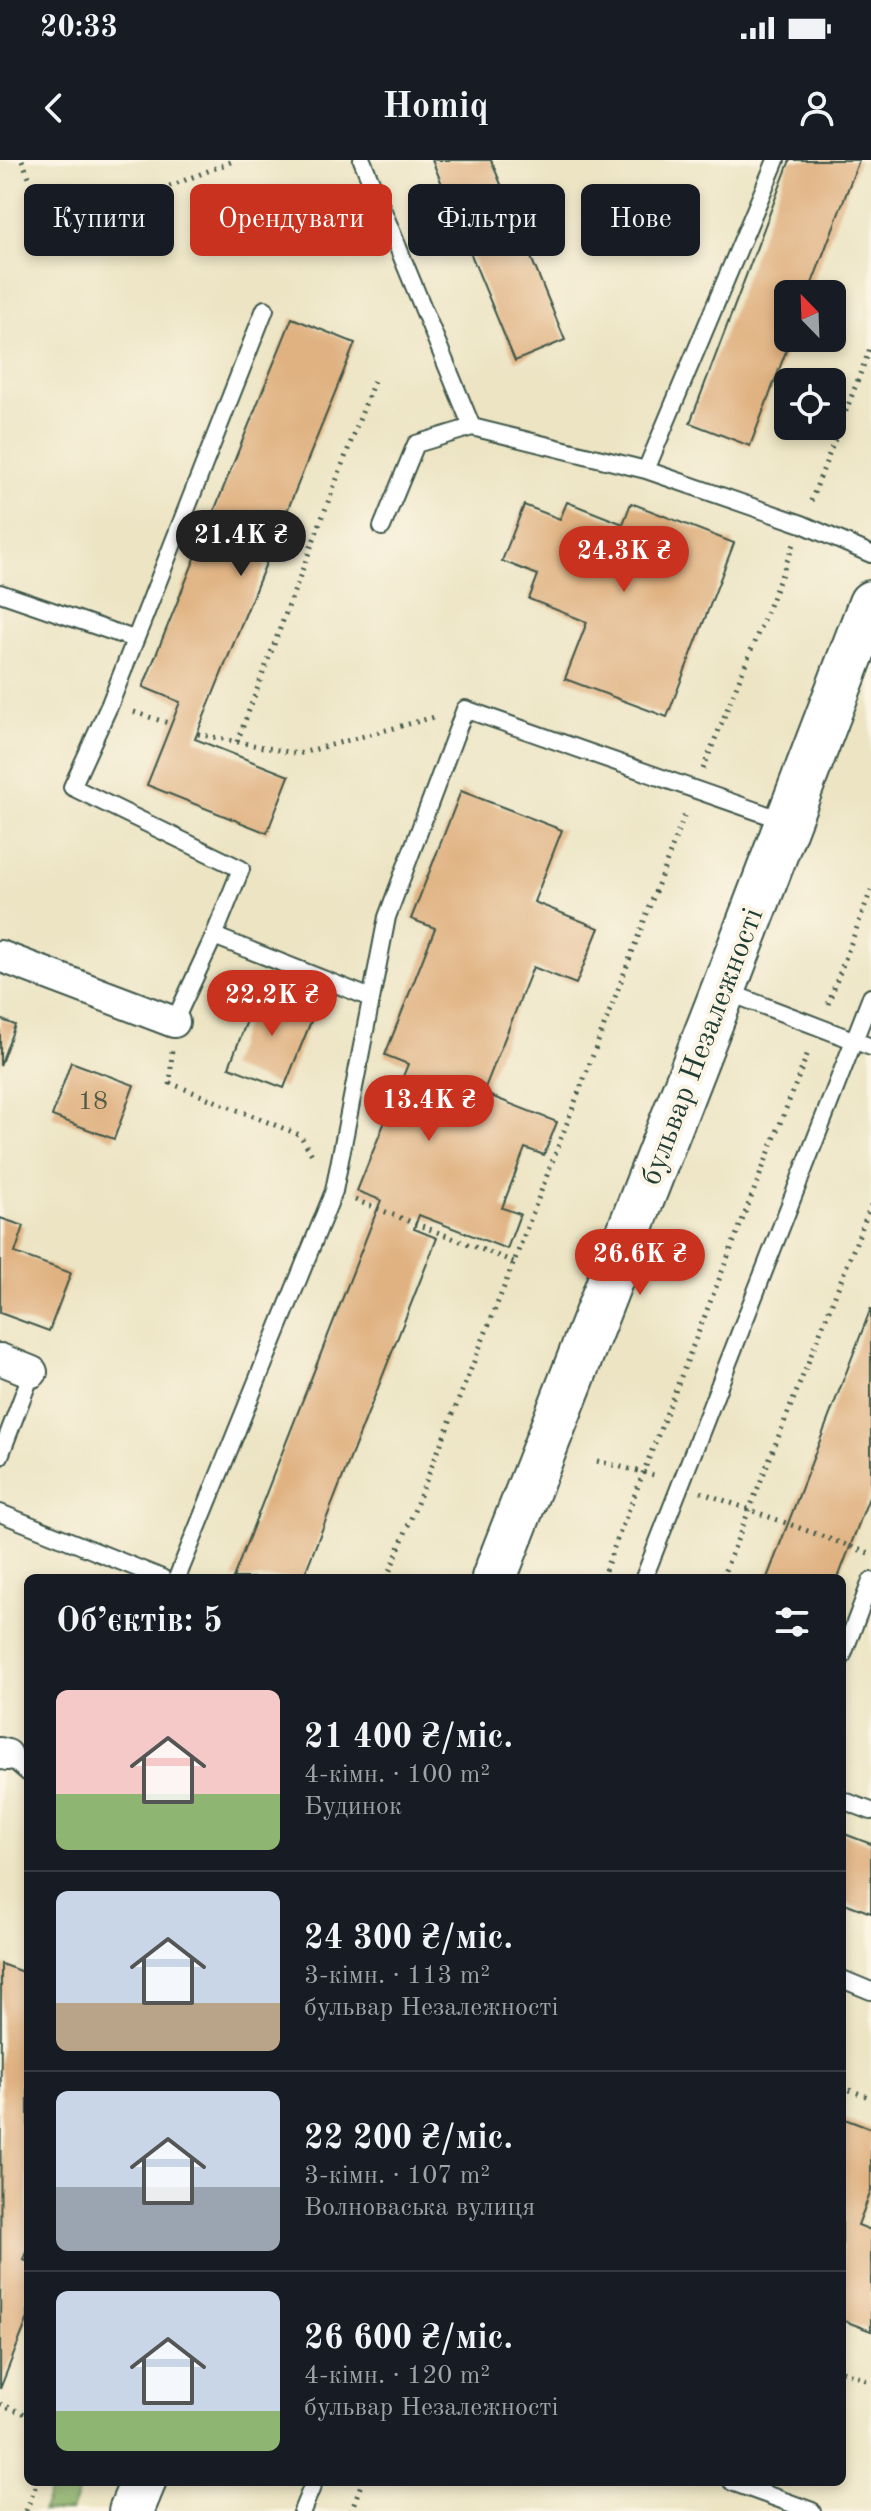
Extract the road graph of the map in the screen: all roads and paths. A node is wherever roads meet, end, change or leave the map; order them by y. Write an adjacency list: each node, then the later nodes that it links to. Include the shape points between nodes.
1 (22, 160): 6 (path, via 34,189 101,213)
2 (215, 160): 6 (path)
3 (236, 160): 6 (path)
4 (362, 160): 10 (lane)
5 (776, 160): 11 (lane)
6 (218, 167)
7 (265, 309): 17 (lane)
8 (871, 346): 12 (path)
9 (374, 381): 22 (path)
10 (472, 427): 11 (lane); 13 (lane, via 416,444)
11 (646, 470): 12 (lane)
12 (802, 524): 14 (lane); 23 (path)
13 (382, 527)
14 (871, 554)
15 (0, 593): 17 (lane)
16 (871, 603): 24 (main road, бульвар Незалежності)
17 (134, 639): 18 (lane)
18 (110, 704): 20 (path); 26 (lane, via 72,787 241,869)
19 (465, 709): 22 (path, via 298,754); 23 (lane); 30 (lane, via 387,917)
20 (171, 724)
21 (198, 734): 22 (path)
22 (237, 742)
23 (695, 790): 24 (lane); 37 (path)
24 (787, 822): 28 (main road, бульвар Незалежності)
25 (871, 890): 32 (path)
26 (214, 936): 30 (lane); 31 (lane)
27 (0, 956): 31 (street)
28 (723, 991): 32 (lane); 50 (main road, бульвар Незалежності)
29 (871, 997): 33 (lane)
30 (371, 998): 35 (lane)
31 (174, 1022): 35 (path, via 170,1083 300,1135)
32 (819, 1027): 33 (lane); 42 (path)
33 (854, 1040): 34 (lane); 43 (lane)
34 (871, 1047)
35 (334, 1191): 37 (path); 48 (lane)
36 (871, 1205): 44 (path)
37 (514, 1262): 49 (path)
38 (0, 1359): 39 (street)
39 (32, 1372): 40 (lane)
40 (0, 1456)
41 (597, 1461): 42 (path)
42 (644, 1471): 43 (path); 51 (path)
43 (681, 1484): 44 (path); 52 (lane)
44 (749, 1509): 46 (path); 53 (path)
45 (0, 1513): 47 (lane)
46 (871, 1554)
47 (152, 1574)
48 (179, 1574)
49 (389, 1574)
50 (496, 1574)
51 (604, 1574)
52 (646, 1574)
53 (724, 1574)
54 (871, 1581): 55 (lane)
55 (846, 1647)
56 (846, 1802): 57 (lane)
57 (871, 1811)
58 (846, 1981): 59 (lane)
59 (871, 1991)
60 (846, 2089): 61 (path)
61 (871, 2098)
62 (846, 2373): 63 (path)
63 (871, 2382)
64 (0, 2404): 65 (path)
65 (24, 2413)
66 (35, 2486): 72 (path)
67 (141, 2486): 73 (main road)
68 (312, 2486): 74 (lane)
69 (360, 2486): 75 (path)
70 (743, 2486): 71 (lane)
71 (808, 2510)
72 (26, 2511)
73 (131, 2511)
74 (302, 2511)
75 (351, 2511)

